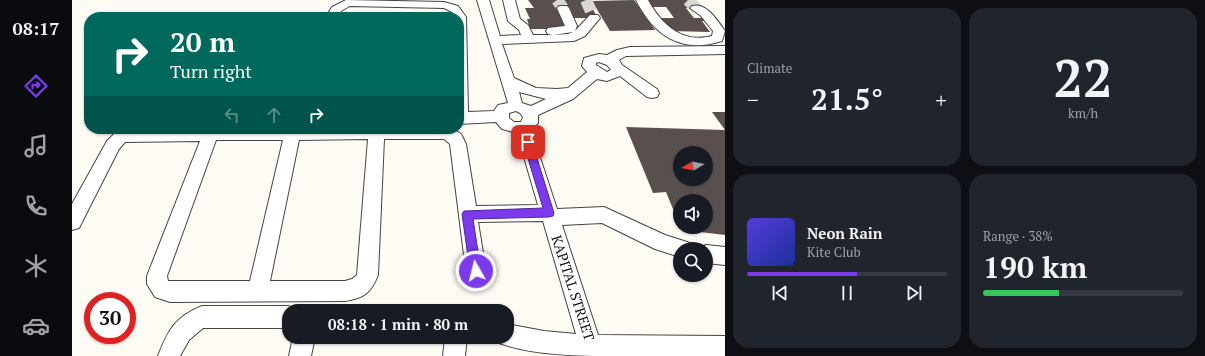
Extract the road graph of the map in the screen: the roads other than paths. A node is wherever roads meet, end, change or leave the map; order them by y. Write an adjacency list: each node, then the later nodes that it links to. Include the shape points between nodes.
1 (483, 0): 13 (street, KAPITAL STREET)
2 (509, 0): 12 (street, via 514,21)
3 (522, 0): 12 (street, via 517,6)
4 (642, 0): 7 (street, via 659,26 676,37 694,41 718,38 719,31 710,19)
5 (394, 4): 8 (street, via 344,4); 9 (street); 10 (street, via 444,4)
6 (563, 8): 12 (street, via 570,29)
7 (696, 8)
8 (334, 12)
9 (394, 12)
10 (458, 12)
11 (594, 18): 12 (street, via 576,37)
12 (526, 33): 13 (street)
13 (495, 40): 16 (street, KAPITAL STREET)
14 (725, 50): 15 (street, via 630,51 622,53)
15 (613, 64): 17 (street, via 618,71 613,76 595,73); 18 (street)
16 (508, 82): 17 (street, via 540,94 559,94); 20 (street, KAPITAL STREET)
17 (574, 90): 20 (street, via 572,105 550,116)
18 (652, 93)
19 (500, 116): 20 (street, via 503,109 511,106); 20 (street, via 508,126 518,128); 21 (street)
20 (525, 116): 27 (street, KAPITAL STREET)
21 (464, 117)
22 (292, 134): 23 (street); 25 (street); 33 (street)
23 (376, 134): 33 (street, via 368,275 364,284 356,289 344,291)
24 (449, 134): 26 (street, via 458,144)
25 (210, 135): 28 (street, via 121,137 113,145); 33 (street, via 157,276 157,284 162,290 170,292)
26 (467, 214): 27 (street); 32 (street)
27 (550, 215): 29 (street, via 604,215); 39 (street, KAPITAL STREET)
28 (72, 222)
29 (673, 246)
30 (713, 255): 31 (street)
31 (725, 256)
32 (476, 271)
33 (258, 291)
34 (282, 317): 40 (street, via 202,317 194,320 180,332)
35 (514, 336): 39 (street)
36 (303, 344): 41 (street)
37 (455, 344): 42 (street)
38 (725, 346): 39 (street)
39 (593, 351)
40 (169, 356)
41 (300, 356)
42 (454, 356)

